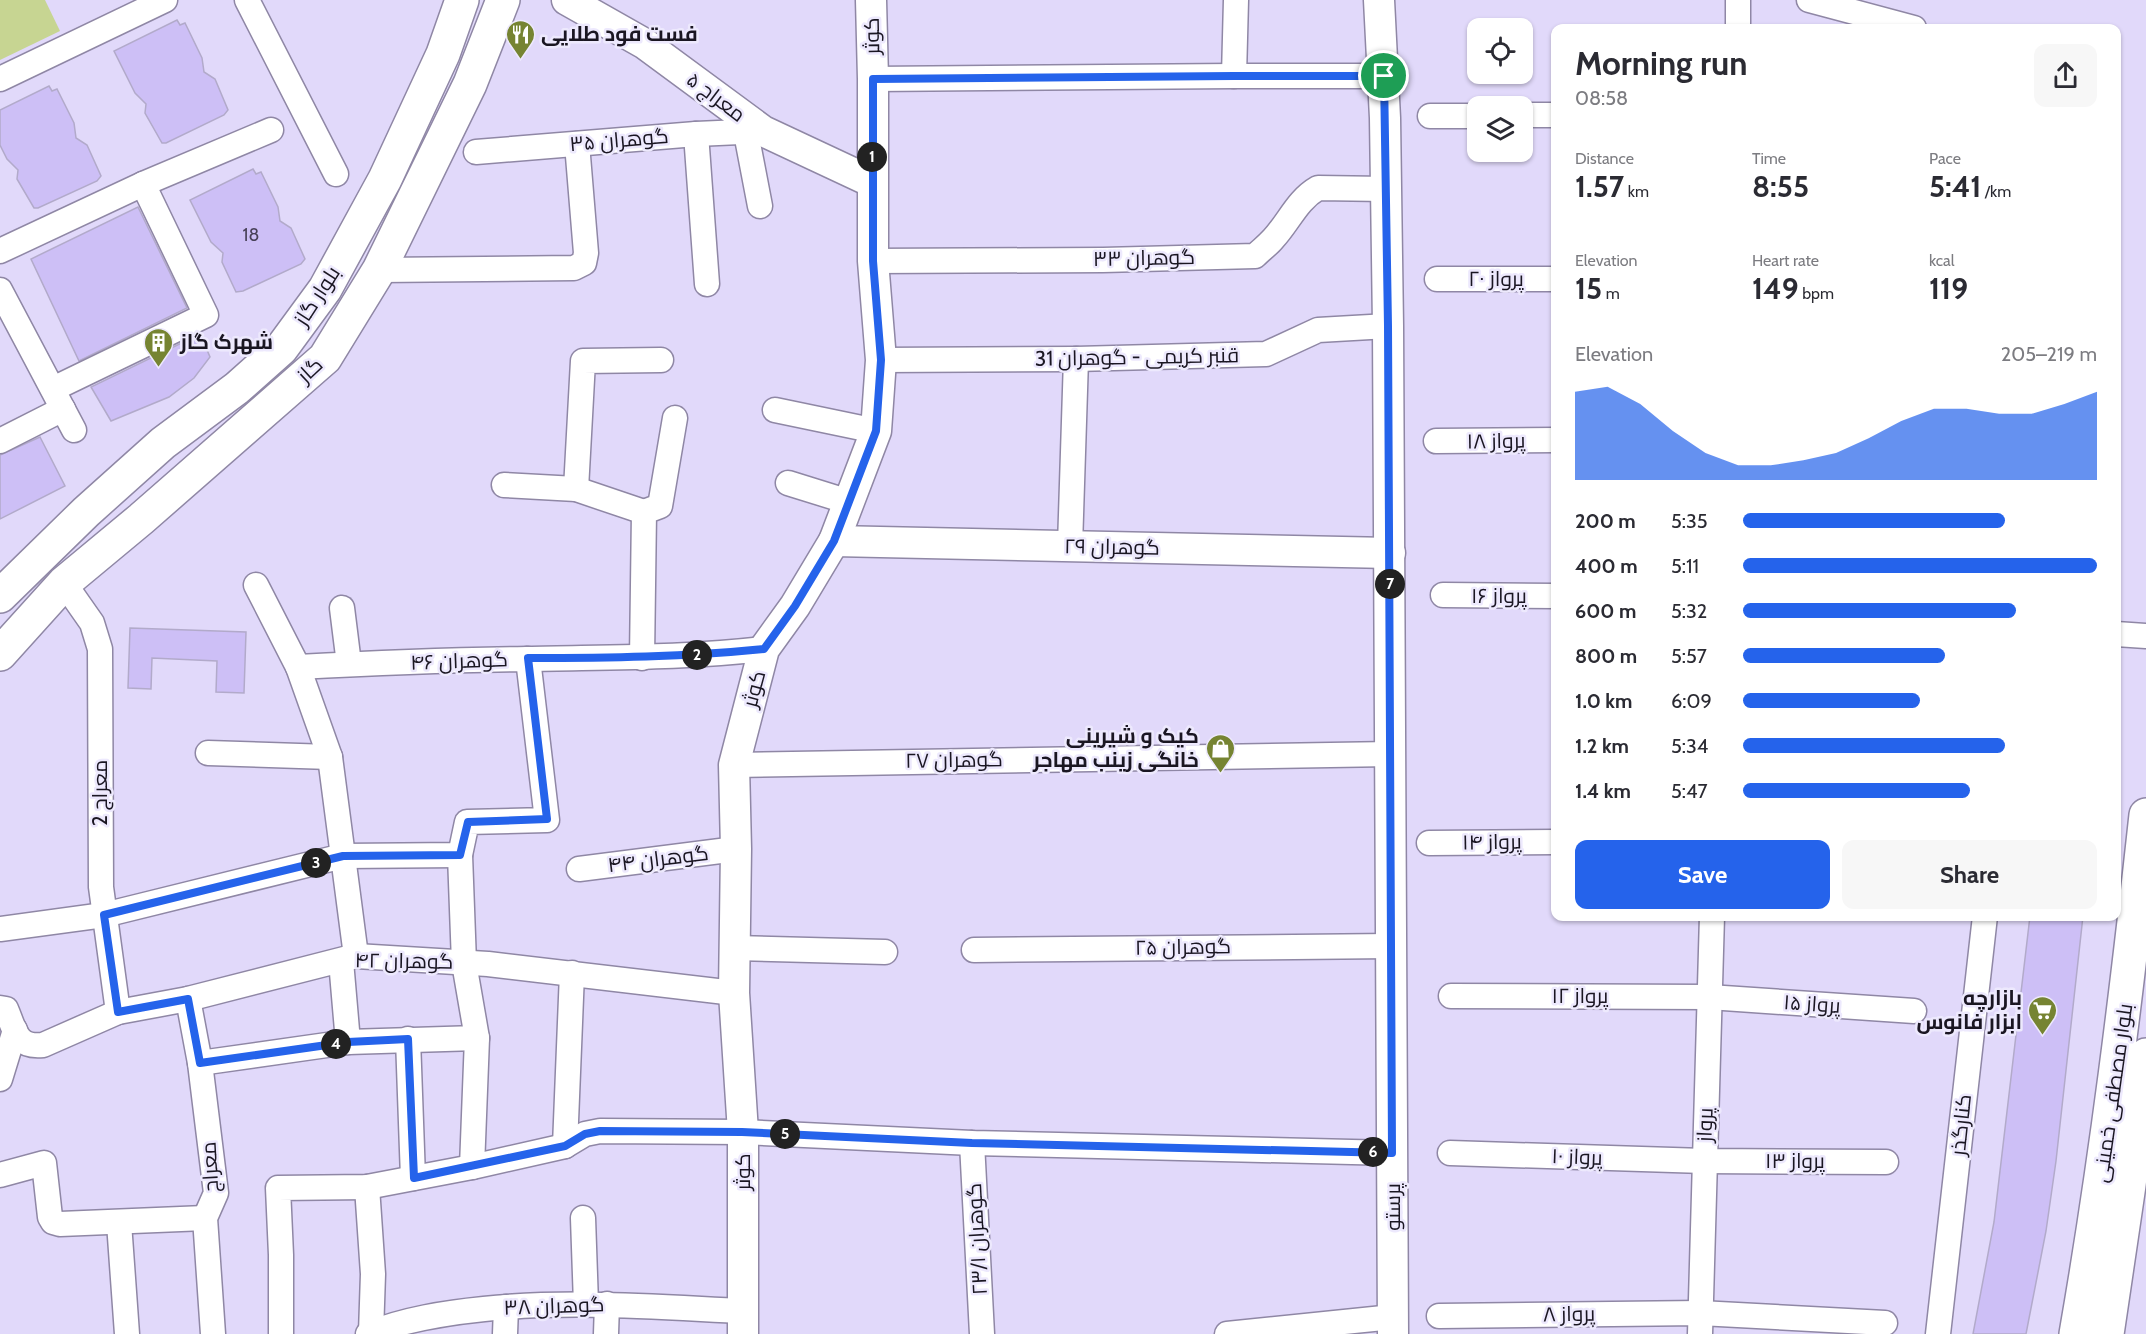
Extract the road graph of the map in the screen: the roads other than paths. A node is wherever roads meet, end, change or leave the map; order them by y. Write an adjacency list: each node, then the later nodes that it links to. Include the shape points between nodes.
1 (165, 0): 15 (street)
2 (247, 0): 26 (street)
3 (462, 0): 60 (main road, بلوار گاز, via 443,54 385,179 325,289 281,349 237,388 163,443)
4 (503, 0): 33 (main road, گاز, via 470,84)
5 (567, 0): 22 (street, معراج ۵, via 645,44)
6 (871, 0): 16 (street, کوثر)
7 (1236, 0): 13 (street)
8 (1379, 0): 14 (street, پرستو)
9 (1738, 0): 11 (street)
10 (1809, 0): 12 (street)
11 (1738, 24)
12 (1899, 24)
13 (1234, 76): 14 (street); 16 (street)
14 (1384, 76): 29 (street, پرستو)
15 (0, 79)
16 (873, 79): 27 (street, کوثر)
17 (1551, 115): 20 (street)
18 (1431, 116): 19 (street)
19 (1467, 116)
20 (1533, 116)
21 (271, 130): 28 (street)
22 (755, 132): 23 (street, گوهران ۳۵); 27 (street, معراج ۵); 30 (street)
23 (696, 134): 24 (street, گوهران ۳۵); 36 (street)
24 (577, 144): 25 (street, گوهران ۳۵); 33 (street, via 584,263 574,268)
25 (476, 152)
26 (336, 174)
27 (872, 182): 32 (street, کوثر)
28 (143, 184): 31 (street); 42 (street, via 206,315)
29 (1386, 189): 32 (street, گوهران ۳۳, via 1318,188 1297,206 1255,256); 38 (street, پرستو)
30 (760, 206)
31 (0, 251)
32 (873, 261): 41 (street, کوثر)
33 (379, 270): 58 (main road, گاز, via 325,358)
34 (1437, 279): 35 (street, پرواز ۲۰)
35 (1551, 279)
36 (707, 284)
37 (0, 290): 42 (street)
38 (1388, 326): 39 (street, قنبر کریمی - گوهران 31, via 1318,330 1266,354); 57 (street, پرستو)
39 (1076, 359): 41 (street, قنبر کریمی - گوهران 31); 56 (street)
40 (661, 360): 52 (street, via 584,361)
41 (881, 360): 46 (street, کوثر)
42 (58, 399): 45 (street); 47 (street)
43 (775, 410): 46 (street)
44 (675, 418): 54 (street, via 660,506)
45 (74, 430)
46 (876, 431): 53 (street, کوثر)
47 (2, 435)
48 (1551, 440): 49 (street, پرواز ۱۸)
49 (1436, 441)
50 (788, 483): 53 (street)
51 (504, 485): 52 (street)
52 (576, 489): 54 (street)
53 (849, 502): 55 (street, کوثر)
54 (645, 512): 69 (street)
55 (834, 541): 56 (street, گوهران ۲۹); 66 (street, کوثر)
56 (1070, 546): 57 (street, گوهران ۲۹)
57 (1390, 553): 73 (street, پرستو)
58 (64, 584): 67 (main road, گاز); 83 (street, معراج 2, via 92,623 100,649 100,887)
59 (256, 585): 71 (street)
60 (0, 596)
61 (1443, 596): 62 (street, پرواز ۱۶)
62 (1551, 596)
63 (342, 608): 70 (street)
64 (2121, 634): 65 (street)
65 (2146, 636)
66 (764, 649): 69 (street, گوهران ۴۶); 75 (street, کوثر)
67 (0, 654)
68 (528, 658): 69 (street, گوهران ۴۶); 70 (street, گوهران ۴۶); 80 (street, via 547,819 468,822)
69 (642, 658)
70 (349, 664): 71 (street, گوهران ۴۶)
71 (298, 667): 74 (street)
72 (208, 753): 74 (street)
73 (1391, 754): 75 (street, گوهران ۲۷); 87 (street, پرستو)
74 (330, 758): 81 (street)
75 (734, 765): 79 (street, کوثر)
76 (2146, 815): 93 (main road, بلوار مصطفی خمینی)
77 (1551, 842): 78 (street, پرواز ۱۴)
78 (1429, 843)
79 (736, 849): 82 (street, گوهران ۴۴); 88 (street, کوثر)
80 (460, 855): 81 (street); 92 (street)
81 (343, 856): 83 (street); 91 (street)
82 (579, 868)
83 (104, 915): 86 (street); 101 (street, معراج 2)
84 (1712, 921): 97 (street, پرواز)
85 (1984, 921): 138 (street, کنارگذر)
86 (0, 929)
87 (1391, 946): 89 (street, گوهران ۲۵); 112 (street, پرستو)
88 (735, 948): 90 (street); 95 (street, کوثر)
89 (974, 950)
90 (885, 952)
91 (349, 958): 92 (street, گوهران ۴۲); 98 (street, گوهران ۴۲); 105 (street)
92 (464, 963): 94 (street, گوهران ۴۲); 103 (street)
93 (2138, 970): 139 (main road, بلوار مصطفی خمینی)
94 (572, 973): 95 (street, گوهران ۴۲); 111 (street)
95 (734, 993): 109 (street, کوثر)
96 (1451, 996): 97 (street, پرواز ۱۲)
97 (1709, 997): 100 (street, پرواز ۱۵); 114 (street, پرواز)
98 (188, 999): 101 (street, گوهران ۴۲); 107 (street, معراج)
99 (0, 1008): 102 (street, گوهران ۴۲, via 6,1009)
100 (1914, 1011)
101 (118, 1012): 102 (street, گوهران ۴۲, via 43,1045 24,1044)
102 (15, 1030): 108 (street)
103 (477, 1038): 104 (street); 116 (street)
104 (408, 1039): 105 (street); 118 (street)
105 (348, 1042): 107 (street)
106 (2146, 1054): 140 (main road, بلوار مصطفی خمینی)
107 (200, 1063): 120 (street, معراج, via 216,1193)
108 (0, 1079)
109 (742, 1132): 110 (street); 111 (street, via 600,1131 585,1134); 126 (street, کوثر)
110 (972, 1143): 112 (street); 136 (street, گوهران ۲۳/۱)
111 (565, 1146): 116 (street)
112 (1392, 1153): 129 (street, پرستو)
113 (1450, 1153): 114 (street, پرواز ۱۰)
114 (1704, 1161): 115 (street, پرواز ۱۳); 127 (street, پرواز)
115 (1886, 1162)
116 (472, 1167): 118 (street)
117 (0, 1175): 122 (street, via 44,1163 53,1222)
118 (414, 1178): 119 (street)
119 (367, 1187): 130 (street, via 373,1274); 133 (street, via 278,1188)
120 (205, 1218): 122 (street); 132 (street, معراج)
121 (583, 1218): 123 (street)
122 (119, 1223): 131 (street)
123 (596, 1304): 124 (street, گوهران ۳۸); 126 (street, گوهران ۳۸); 135 (street)
124 (506, 1307): 130 (street, گوهران ۳۸, via 440,1314); 134 (street)
125 (1439, 1316): 127 (street, پرواز ۸)
126 (743, 1323)
127 (1700, 1323): 128 (street, پرواز ۸)
128 (1886, 1323)
129 (1393, 1326): 137 (street)
130 (369, 1333)
131 (127, 1334)
132 (213, 1334)
133 (281, 1334)
134 (505, 1334)
135 (606, 1334)
136 (982, 1334)
137 (1227, 1334)
138 (1938, 1334)
139 (2076, 1334)
140 (2107, 1334)

